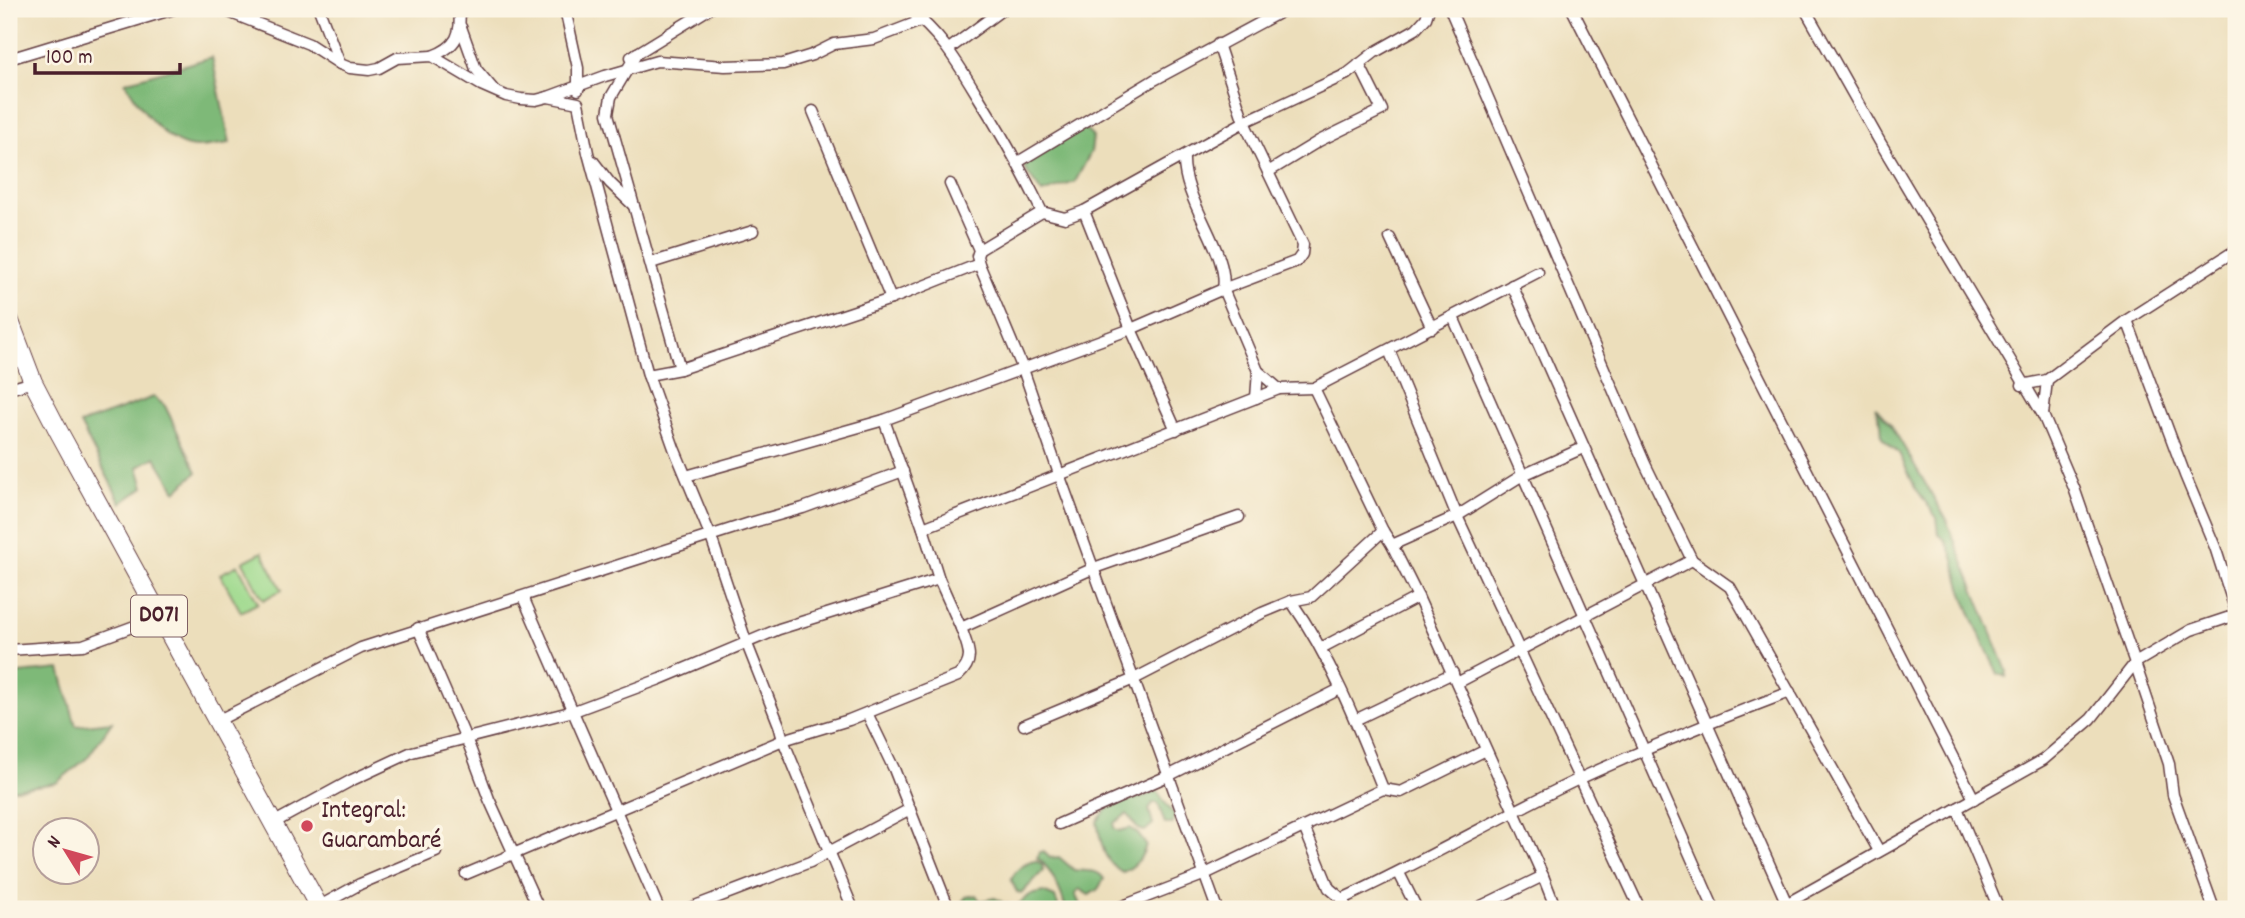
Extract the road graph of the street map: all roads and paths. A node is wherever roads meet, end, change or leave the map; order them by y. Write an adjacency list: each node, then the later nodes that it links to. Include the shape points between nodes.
1 (174, 9): 20 (street)
2 (221, 9): 21 (street, via 309,44)
3 (319, 9): 21 (street)
4 (459, 9): 15 (street)
5 (565, 9): 25 (street)
6 (709, 9): 18 (street)
7 (908, 9): 14 (street)
8 (1003, 9): 17 (street)
9 (1286, 9): 16 (street)
10 (1429, 9): 22 (street, via 1416,29)
11 (1450, 9): 80 (street, via 1634,438)
12 (1572, 9): 114 (street)
13 (1805, 9): 61 (street)
14 (923, 20): 17 (street); 23 (street, via 874,39 834,44 783,64 657,61)
15 (461, 27): 19 (street, via 454,42); 26 (street, via 476,69)
16 (1218, 44): 30 (street); 33 (street)
17 (949, 50): 33 (street)
18 (637, 53): 23 (street); 24 (street)
19 (432, 57): 21 (street, via 397,58 369,70); 26 (street)
20 (9, 59)
21 (340, 64)
22 (1359, 64): 30 (street, via 1347,74); 34 (street, via 1382,110)
23 (627, 69): 24 (street); 36 (street, via 611,97 608,114)
24 (606, 75): 25 (street)
25 (578, 85): 27 (street); 28 (street)
26 (495, 91): 27 (street, via 522,100)
27 (548, 97): 28 (street)
28 (578, 103): 31 (street)
29 (813, 111): 48 (street)
30 (1244, 122): 32 (street); 34 (street)
31 (588, 153): 36 (street); 58 (street)
32 (1184, 157): 37 (street); 47 (street, via 1185,178 1216,252)
33 (1018, 162): 38 (street)
34 (1268, 172): 47 (street, via 1303,245 1302,254 1297,261)
35 (950, 184): 41 (street)
36 (636, 208): 43 (street)
37 (1084, 211): 38 (street, via 1065,218); 53 (street)
38 (1042, 212): 41 (street)
39 (753, 231): 43 (street)
40 (1390, 238): 52 (street)
41 (979, 250): 44 (street)
42 (2236, 250): 51 (street)
43 (651, 263): 55 (street)
44 (979, 264): 48 (street); 56 (street)
45 (1538, 272): 46 (street)
46 (1513, 285): 49 (street); 69 (street)
47 (1223, 289): 53 (street); 57 (street)
48 (891, 299): 55 (street)
49 (1453, 317): 52 (street); 73 (street)
50 (9, 319): 60 (main road, D071)
51 (2127, 320): 59 (street); 87 (street, via 2215,547)
52 (1432, 328): 54 (street)
53 (1131, 329): 56 (street); 68 (street)
54 (1389, 350): 62 (street); 74 (street)
55 (680, 369): 58 (street)
56 (1023, 369): 67 (street); 71 (street)
57 (1258, 371): 64 (street); 65 (street)
58 (648, 375): 72 (street)
59 (2047, 380): 61 (street); 66 (street)
60 (33, 382): 63 (street); 89 (main road, D071)
61 (2022, 384): 66 (street)
62 (1314, 388): 64 (street); 77 (street)
63 (9, 389)
64 (1279, 389): 65 (street)
65 (1256, 398): 68 (street)
66 (2043, 415): 96 (street, via 2074,488)
67 (884, 419): 70 (street); 72 (street)
68 (1176, 430): 71 (street)
69 (1583, 448): 73 (street); 83 (street)
70 (903, 471): 76 (street); 78 (street)
71 (1059, 474): 76 (street); 81 (street)
72 (686, 476): 78 (street)
73 (1521, 476): 74 (street); 88 (street)
74 (1457, 516): 79 (street); 95 (street)
75 (1239, 517): 81 (street)
76 (923, 528): 82 (street)
77 (1383, 531): 79 (street); 86 (street, via 1311,597)
78 (711, 537): 84 (street); 92 (street)
79 (1392, 545): 85 (street)
80 (1692, 560): 83 (street); 100 (street, via 1730,587)
81 (1094, 568): 91 (street); 98 (street)
82 (939, 579): 91 (street); 92 (street, via 779,629)
83 (1645, 583): 88 (street); 105 (street)
84 (523, 597): 90 (street); 101 (street)
85 (1418, 597): 93 (street); 97 (street)
86 (1291, 601): 93 (street); 98 (street)
87 (2236, 614): 96 (street, via 2191,631)
88 (1583, 616): 95 (street); 110 (street)
89 (159, 617): 94 (street, via 83,645); 104 (main road, D071)
90 (418, 628): 104 (street, via 361,648); 107 (street)
91 (961, 628): 102 (street, via 971,658 967,669)
92 (747, 644): 101 (street); 108 (street)
93 (1321, 648): 99 (street)
94 (9, 650)
95 (1519, 650): 97 (street); 112 (street)
96 (2135, 663): 114 (street, via 2091,719 2043,760); 146 (street, via 2169,764 2173,796)
97 (1455, 678): 103 (street); 109 (street)
98 (1134, 679): 106 (street); 111 (street)
99 (1339, 689): 103 (street); 111 (street)
100 (1790, 692): 105 (street); 122 (street)
101 (574, 711): 107 (street); 116 (street)
102 (867, 713): 108 (street); 117 (street)
103 (1355, 720): 113 (street)
104 (217, 721): 119 (main road, D071)
105 (1708, 723): 110 (street); 131 (street)
106 (1024, 725)
107 (466, 737): 119 (street, via 412,752); 125 (street)
108 (783, 740): 116 (street); 124 (street)
109 (1486, 750): 113 (street, via 1401,792); 118 (street)
110 (1643, 751): 112 (street); 144 (street)
111 (1170, 775): 120 (street); 128 (street)
112 (1578, 779): 118 (street); 143 (street)
113 (1383, 789): 121 (street)
114 (1974, 799): 115 (street)
115 (1957, 808): 122 (street); 145 (street)
116 (616, 809): 125 (street); 134 (street)
117 (910, 809): 124 (street); 137 (street)
118 (1514, 813): 126 (street); 129 (street)
119 (273, 824): 132 (main road, D071)
120 (1059, 824)
121 (1304, 827): 128 (street); 130 (street, via 1329,888)
122 (1879, 851): 131 (street)
123 (436, 852): 132 (street, via 360,884)
124 (830, 852): 135 (street); 136 (street)
125 (515, 853): 127 (street); 133 (street)
126 (1399, 873): 130 (street); 140 (street)
127 (466, 874)
128 (1203, 875): 138 (street); 139 (street)
129 (1543, 876): 141 (street); 142 (street)
130 (1344, 904)
131 (1791, 905)
132 (319, 908)
133 (539, 909)
134 (659, 909)
135 (687, 909)
136 (853, 909)
137 (949, 909)
138 (1115, 909)
139 (1217, 909)
140 (1417, 909)
141 (1475, 909)
142 (1556, 909)
143 (1640, 909)
144 (1714, 909)
145 (1999, 909)
146 (2214, 909)

